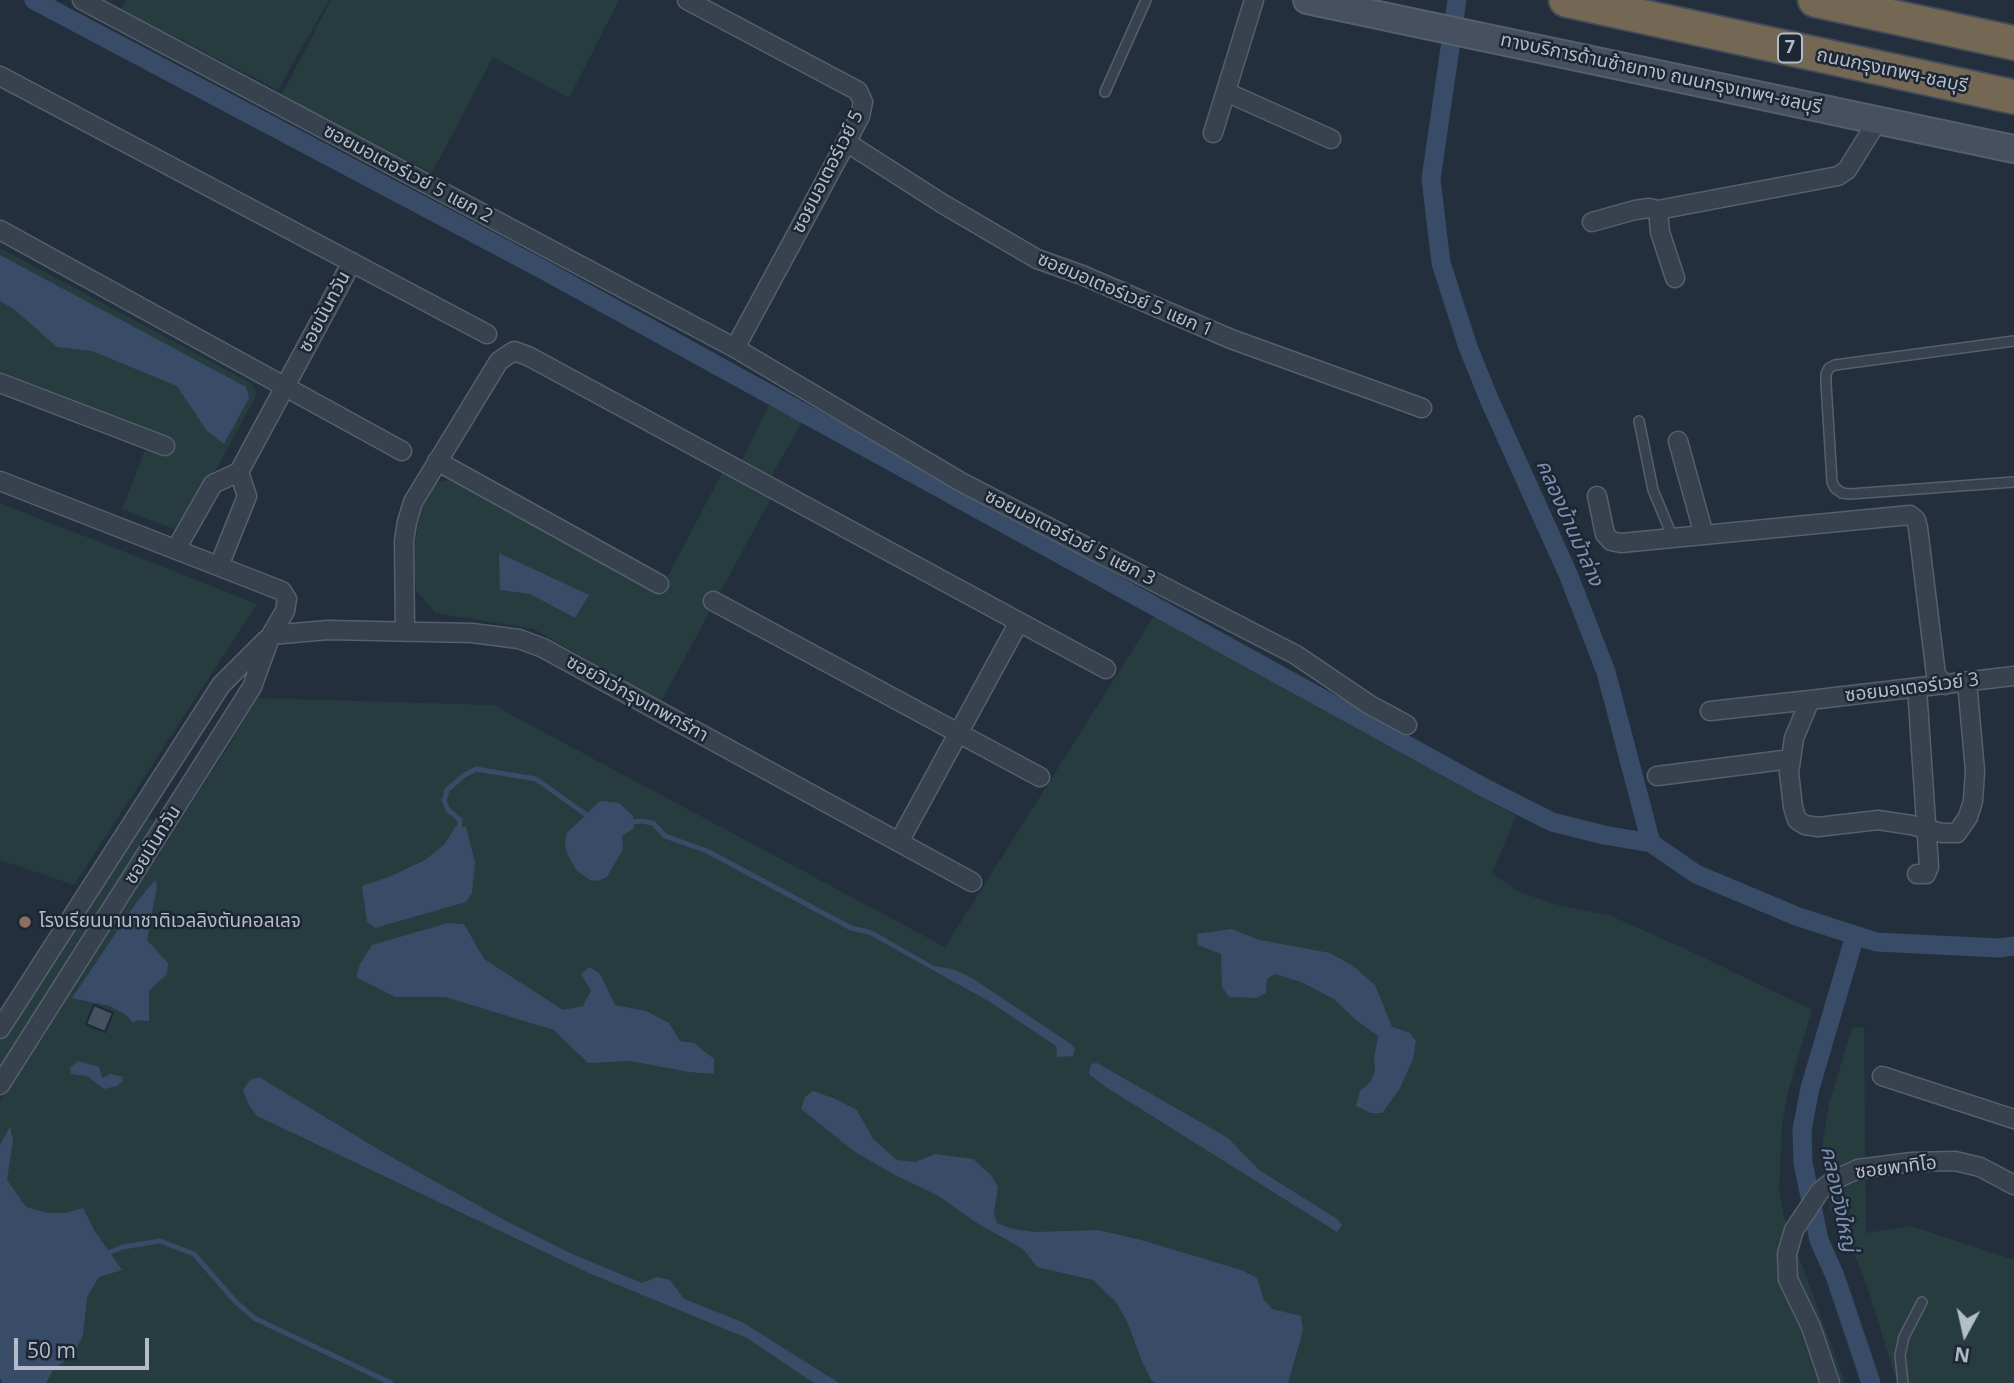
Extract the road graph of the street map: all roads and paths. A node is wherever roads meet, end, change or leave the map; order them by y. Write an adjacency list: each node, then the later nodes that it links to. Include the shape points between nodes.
1 (82, 0): 25 (street, ซอยมอเตอร์เวย์ 5 แยก 2)
2 (687, 0): 16 (street, ซอยมอเตอร์เวย์ 5, via 858,91 863,108)
3 (1146, 0): 10 (lane)
4 (1254, 0): 11 (street)
5 (1307, 0): 13 (main road, ทางบริการด้านซ้ายทาง ถนนกรุงเทพฯ-ชลบุรี)
6 (1566, 0): 12 (highway, ถนนกรุงเทพฯ-ชลบุรี / 7)
7 (1815, 0): 8 (highway)
8 (2014, 43)
9 (0, 76): 21 (street)
10 (1105, 92)
11 (1226, 92): 14 (street); 15 (street)
12 (2014, 97)
13 (1878, 120): 17 (main road, ทางบริการด้านซ้ายทาง ถนนกรุงเทพฯ-ชลบุรี); 18 (street, via 1847,170 1838,176)
14 (1213, 133)
15 (1331, 139)
16 (846, 142): 25 (street, ซอยมอเตอร์เวย์ 5); 28 (street, ซอยมอเตอร์เวย์ 5 แยก 1, via 1037,259 1231,339)
17 (2014, 149)
18 (1658, 210): 19 (street, via 1635,210); 22 (street)
19 (1592, 222)
20 (0, 230): 27 (street)
21 (352, 262): 23 (street); 27 (street, ซอยนันทวัน)
22 (1675, 278)
23 (487, 334)
24 (2014, 341): 36 (lane, via 1835,365 1826,374 1835,488 1850,494)
25 (735, 348): 54 (street, ซอยมอเตอร์เวย์ 5 แยก 3, via 961,482 1296,655)
26 (0, 383): 31 (street)
27 (285, 387): 32 (street); 34 (street, ซอยนันทวัน)
28 (1422, 408)
29 (1639, 421): 39 (lane, via 1653,490)
30 (1678, 441): 38 (street)
31 (165, 446)
32 (402, 451)
33 (437, 461): 42 (street); 44 (street, via 499,361 514,351); 45 (street, via 407,522)
34 (239, 472): 40 (street, ซอยนันทวัน, via 214,484); 41 (street, via 247,496)
35 (0, 481): 40 (street, ซอยนันทวัน)
36 (2014, 482)
37 (1597, 496): 39 (street, via 1605,534 1612,541)
38 (1704, 535): 39 (street); 50 (street, via 1910,515 1918,528 1936,675)
39 (1673, 538)
40 (176, 549): 41 (street, ซอยนันทวัน)
41 (219, 566): 46 (street, ซอยนันทวัน, via 282,591 285,611)
42 (659, 584)
43 (713, 601): 55 (street)
44 (1019, 622): 47 (street); 55 (street)
45 (405, 632): 46 (street, ซอยวิเว่กรุงเทพกรีฑา); 62 (street, ซอยวิเว่กรุงเทพกรีฑา, via 472,633 519,639 543,648)
46 (271, 635): 57 (street, ซอยนันทวัน, via 221,685); 60 (street, ซอยนันทวัน, via 252,687)
47 (1106, 669)
48 (2014, 676): 49 (street, ซอยมอเตอร์เวย์ 3)
49 (1967, 682): 50 (street, ซอยมอเตอร์เวย์ 3); 61 (street, via 1975,771 1973,801 1957,833)
50 (1945, 685): 51 (street, ซอยมอเตอร์เวย์ 3)
51 (1917, 688): 52 (street, ซอยมอเตอร์เวย์ 3); 61 (street)
52 (1810, 700): 53 (street, ซอยมอเตอร์เวย์ 3); 56 (street, via 1794,738)
53 (1710, 711)
54 (1406, 725)
55 (958, 733): 59 (street); 62 (street)
56 (1791, 759): 58 (street); 61 (street, via 1793,807 1797,820 1805,825 1878,820)
57 (170, 766): 60 (street); 65 (street, ซอยนันทวัน)
58 (1657, 776)
59 (1040, 777)
60 (192, 782): 67 (street, ซอยนันทวัน)
61 (1925, 828): 63 (street, via 1929,867 1926,874)
62 (900, 842): 64 (street, ซอยวิเว่กรุงเทพกรีฑา)
63 (1917, 874)
64 (972, 882)
65 (0, 1030)
66 (1882, 1076): 68 (street)
67 (0, 1085)
68 (2014, 1119)
69 (2014, 1185): 71 (street, ซอยพาทิโอ, via 1980,1167 1955,1161 1912,1162 1858,1169 1820,1191 1794,1230 1787,1254 1788,1279)
70 (1922, 1302): 72 (lane, via 1904,1337 1900,1355)
71 (1830, 1383)
72 (1903, 1383)

